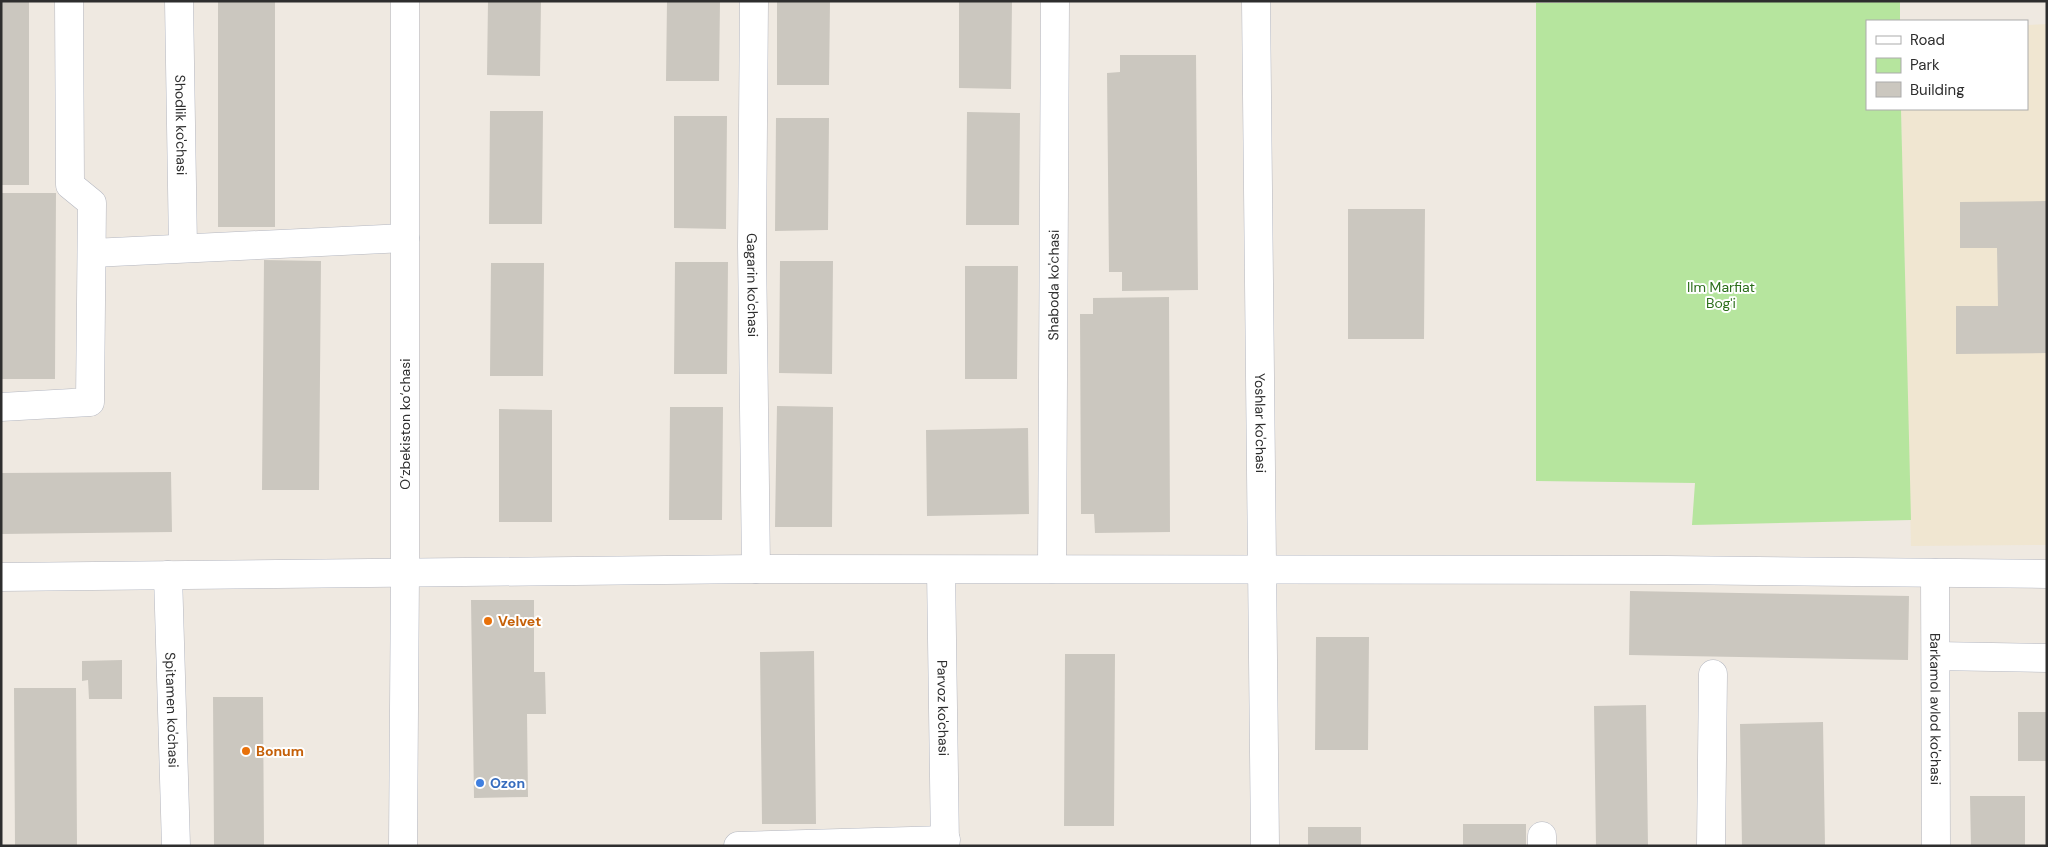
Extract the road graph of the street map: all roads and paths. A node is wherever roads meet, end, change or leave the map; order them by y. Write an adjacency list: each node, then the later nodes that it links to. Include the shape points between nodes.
1 (69, 1): 9 (street, via 70,185 92,203)
2 (178, 1): 8 (street, Shodlik ko'chasi)
3 (405, 1): 7 (street, O‘zbekiston ko‘chasi)
4 (754, 1): 12 (street, Gagarin ko'chasi, via 752,256)
5 (1055, 1): 13 (street, Shaboda ko'chasi)
6 (1256, 1): 11 (street, Yoshlar ko'chasi)
7 (405, 238): 8 (street); 15 (street, O‘zbekiston ko‘chasi)
8 (183, 248): 9 (street)
9 (92, 253): 10 (street, via 90,402)
10 (1, 407)
11 (1262, 568): 13 (street); 16 (street); 27 (street, Yoshlar ko'chasi)
12 (756, 569): 14 (street); 15 (street)
13 (1052, 569): 14 (street)
14 (941, 570): 23 (street, Parvoz ko'chasi)
15 (405, 572): 18 (street); 25 (street, O‘zbekiston ko‘chasi)
16 (1935, 573): 17 (street); 20 (street, Barkamol avlod ko'chasi)
17 (2047, 574)
18 (168, 575): 19 (street); 24 (street, Spitamen ko'chasi)
19 (1, 577)
20 (1936, 656): 21 (street); 29 (street, Barkamol avlod ko'chasi)
21 (2047, 658)
22 (1712, 674): 28 (street)
23 (946, 843): 26 (street)
24 (176, 846)
25 (403, 846)
26 (738, 846)
27 (1264, 846)
28 (1711, 846)
29 (1936, 846)

